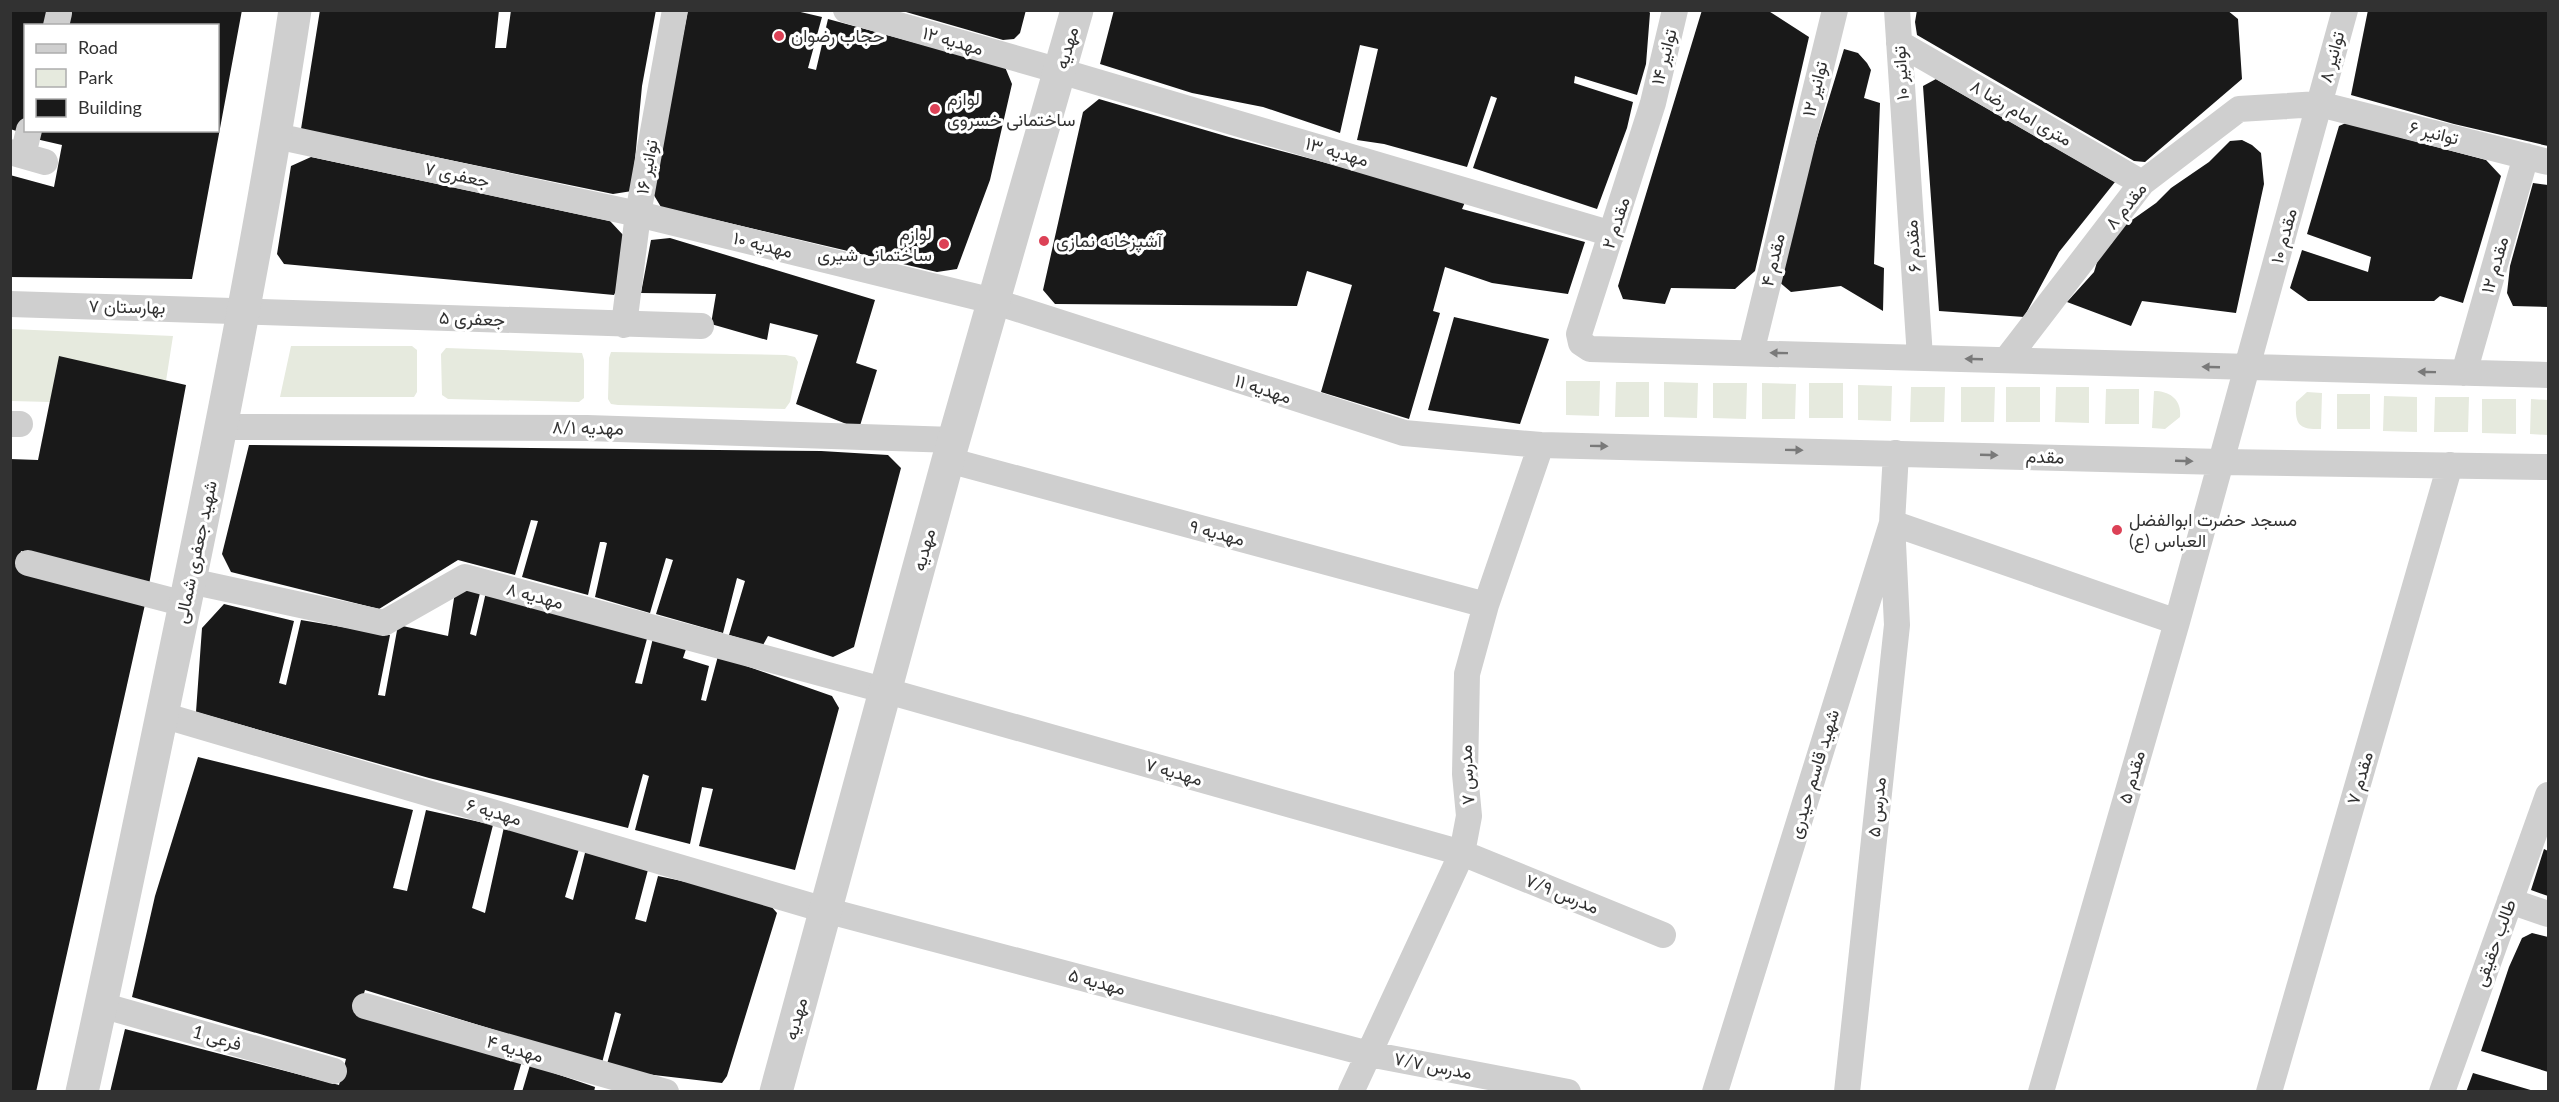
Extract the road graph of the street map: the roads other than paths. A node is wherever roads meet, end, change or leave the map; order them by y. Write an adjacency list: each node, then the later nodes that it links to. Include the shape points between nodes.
1 (295, 10): 15 (street, شهید جعفری شمالی)
2 (675, 10): 20 (street, توانیر ۱۶)
3 (846, 10): 10 (street, مهدیه ۱۲)
4 (1077, 10): 10 (street, مهدیه)
5 (1676, 10): 11 (street, توانیر ۱۴)
6 (1834, 10): 18 (street, توانیر ۱۲)
7 (1897, 10): 9 (street, توانیر ۱۰)
8 (2344, 10): 12 (street, توانیر ۸)
9 (1899, 43): 14 (street, توانیر ۱۰); 19 (street, ۸ متری امام رضا)
10 (1060, 71): 21 (street, مهدیه ۱۳); 22 (street, مهدیه)
11 (1653, 103): 21 (street, مقدم ۲)
12 (2319, 104): 17 (street, توانیر ۶); 19 (street, مقدم ۸, via 2239,110); 30 (street, مقدم ۱۰)
13 (29, 132): 16 (street)
14 (1906, 135): 28 (street, مقدم ۶)
15 (276, 136): 20 (street, جعفری ۷); 24 (street, شهید جعفری شمالی)
16 (26, 156)
17 (2537, 159): 31 (street, مقدم ۱۲)
18 (1795, 168): 27 (street, مقدم ۴)
19 (2142, 183): 29 (street, مقدم ۸)
20 (638, 214): 22 (street, مهدیه ۱۰); 25 (street, توانیر ۱۶)
21 (1612, 234): 27 (street, مقدم ۲, via 1579,334 1581,343 1590,349)
22 (993, 301): 34 (street, مهدیه ۱۱, via 1385,429 1404,434); 35 (street, مهدیه)
23 (10, 304): 24 (street, بهارستان ۷)
24 (243, 310): 25 (street, جعفری ۵); 33 (street, شهید جعفری شمالی)
25 (624, 325): 26 (street, جعفری ۵)
26 (701, 326)
27 (1751, 353): 28 (street, one-way to 27)
28 (1920, 357): 29 (street, one-way to 28)
29 (2006, 360): 30 (street, one-way to 29)
30 (2248, 368): 31 (street, one-way to 30); 37 (street, مقدم ۱۰)
31 (2464, 373): 32 (street)
32 (2548, 375)
33 (222, 426): 35 (street, مهدیه ۸/۱, via 587,428); 42 (street, شهید جعفری شمالی)
34 (1540, 445): 36 (street, مقدم, one-way to 36); 43 (street, مدرس ۷)
35 (951, 450): 43 (street, مهدیه ۹); 45 (street, مهدیه)
36 (1896, 453): 37 (street, مقدم, one-way to 37); 40 (street, شهید قاسم حیدری)
37 (2222, 462): 38 (street, مقدم); 44 (street, مقدم ۵)
38 (2450, 465): 39 (street, مقدم); 65 (street, مقدم ۷)
39 (2548, 467)
40 (1892, 523): 44 (street); 62 (street, شهید قاسم حیدری); 63 (street, مدرس ۵, via 1897,625)
41 (28, 563): 42 (street, مهدیه ۸)
42 (188, 592): 45 (street, مهدیه ۸, via 384,623 465,577); 46 (street, شهید جعفری شمالی)
43 (1486, 605): 48 (street, مدرس ۷, via 1467,674 1465,774 1469,816)
44 (2177, 622): 64 (street, مقدم ۵)
45 (887, 691): 48 (street, مهدیه ۷); 50 (street, مهدیه)
46 (162, 715): 50 (street, مهدیه ۶); 53 (street, شهید جعفری شمالی)
47 (2548, 795): 49 (street, طالب حقیقی)
48 (1462, 853): 52 (street, مدرس ۷/۹); 55 (street, مدرس ۷)
49 (2510, 901): 51 (street); 66 (street, طالب حقیقی)
50 (825, 910): 55 (street, مهدیه ۵); 59 (street, مهدیه)
51 (2548, 914)
52 (1663, 935)
53 (101, 1005): 56 (street, فرعی 1); 57 (street, شهید جعفری شمالی)
54 (364, 1006): 58 (street, مهدیه ۴)
55 (1369, 1054): 60 (street, مدرس ۷); 61 (street, مدرس ۷/۷)
56 (334, 1071)
57 (82, 1092)
58 (666, 1092)
59 (776, 1092)
60 (1351, 1092)
61 (1568, 1092)
62 (1715, 1092)
63 (1846, 1092)
64 (2041, 1092)
65 (2269, 1092)
66 (2442, 1092)

